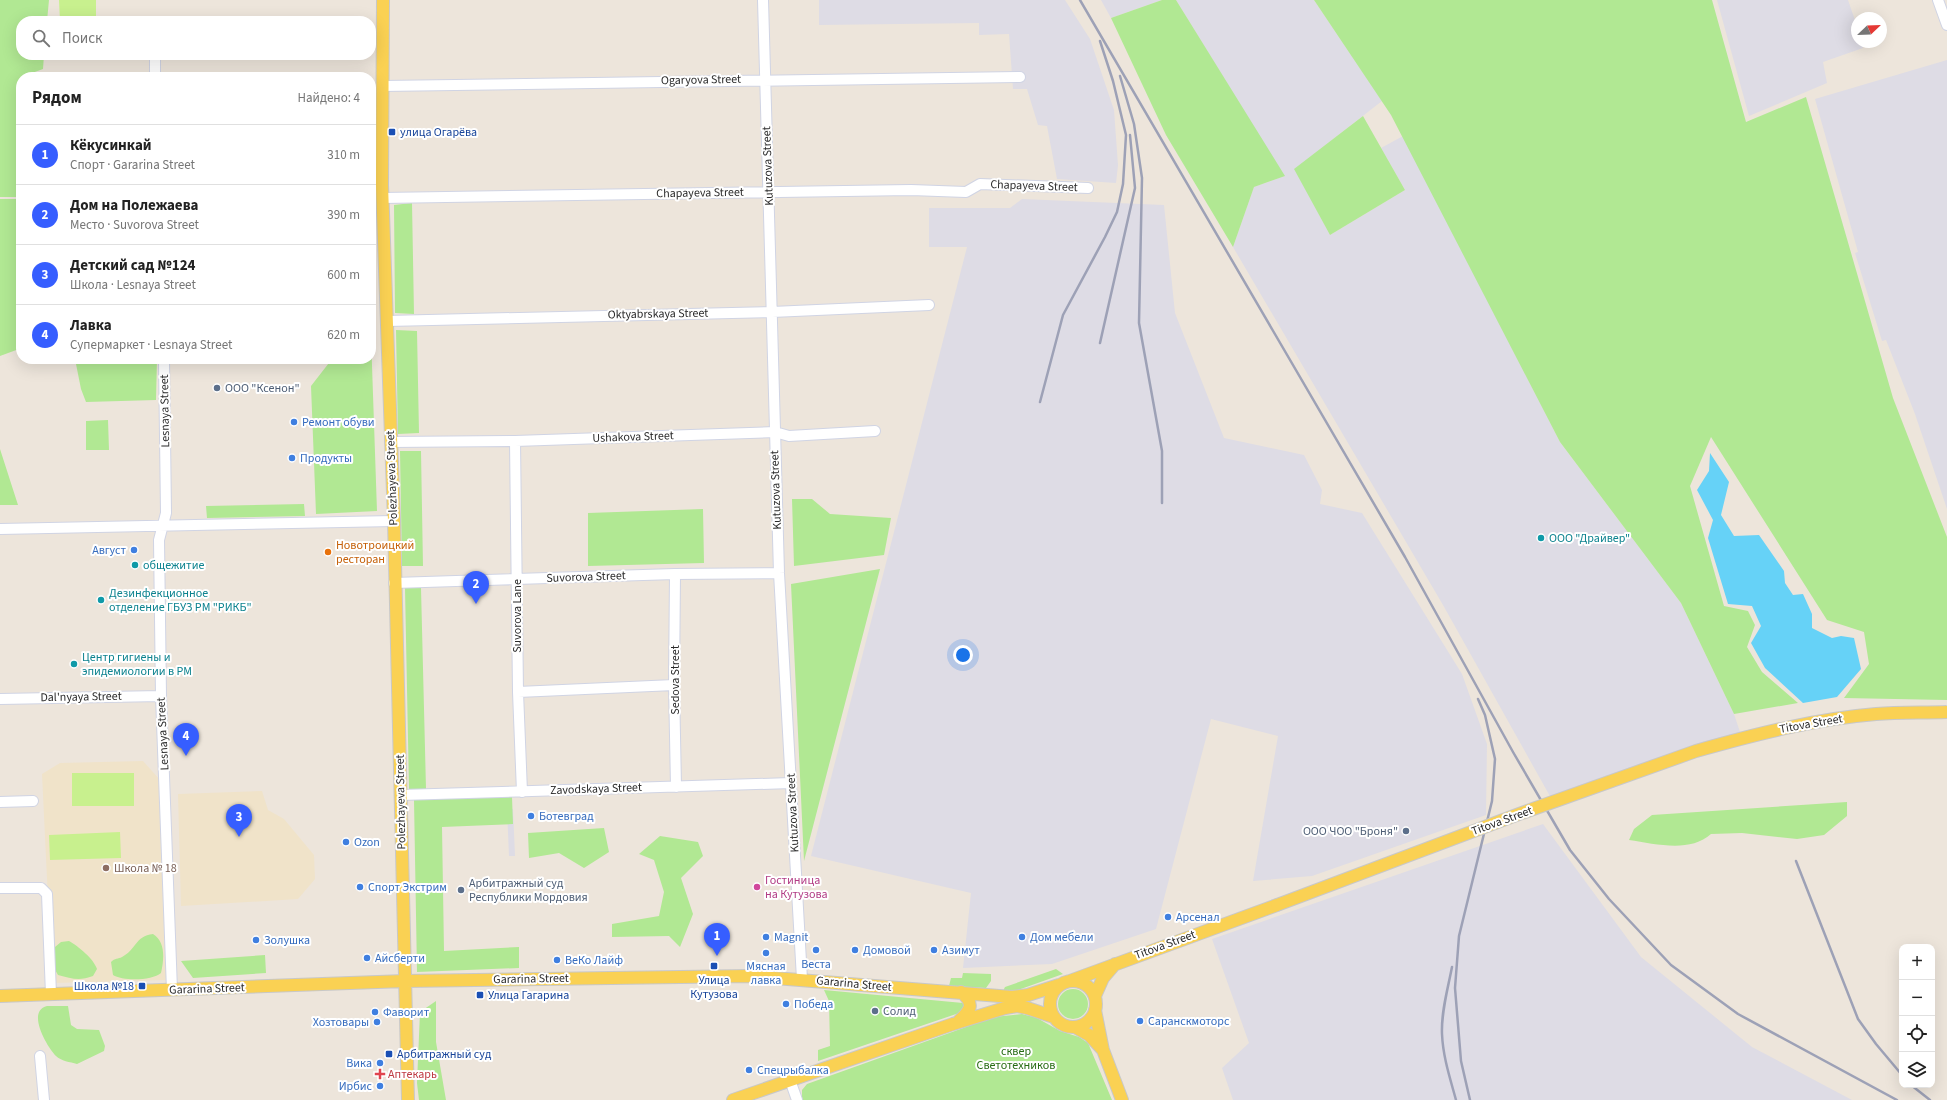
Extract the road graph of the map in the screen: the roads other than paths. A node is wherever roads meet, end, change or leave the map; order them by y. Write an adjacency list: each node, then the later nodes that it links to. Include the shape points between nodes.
1 (383, 0): 9 (main road, Polezhayeva Street)
2 (763, 0): 8 (street, Kutuzova Street)
3 (1938, 0): 4 (street)
4 (1947, 26)
5 (155, 60): 6 (street)
6 (156, 72)
7 (1020, 77): 8 (street, Ogaryova Street)
8 (765, 79): 9 (street, Ogaryova Street); 11 (street, Kutuzova Street)
9 (382, 86): 12 (main road, Polezhayeva Street)
10 (1088, 188): 11 (street, Chapayeva Street, via 980,184 966,192)
11 (769, 192): 12 (street, Chapayeva Street); 14 (street, Kutuzova Street)
12 (382, 198): 15 (main road, Polezhayeva Street)
13 (929, 305): 14 (street, Oktyabrskaya Street)
14 (772, 312): 15 (street, Oktyabrskaya Street); 18 (street, Kutuzova Street)
15 (387, 321): 20 (main road, Polezhayeva Street)
16 (164, 364): 22 (street, Lesnaya Street, via 166,513)
17 (875, 431): 18 (street, Ushakova Street, via 790,436)
18 (775, 432): 19 (street, Ushakova Street); 24 (street, Kutuzova Street)
19 (515, 441): 20 (street, Ushakova Street); 26 (street, Suvorova Lane)
20 (390, 442): 21 (main road, Polezhayeva Street)
21 (394, 521): 22 (street); 27 (main road, Polezhayeva Street)
22 (162, 526): 23 (street); 30 (street, Lesnaya Street, via 159,540)
23 (0, 529)
24 (779, 573): 25 (street, Suvorova Street); 33 (street, Kutuzova Street)
25 (675, 574): 26 (street, Suvorova Street); 28 (street, Sedova Street)
26 (517, 579): 27 (street, Suvorova Street); 29 (street, Suvorova Lane)
27 (394, 583): 36 (main road, Polezhayeva Street)
28 (674, 685): 29 (street); 34 (street, Sedova Street)
29 (518, 692): 35 (street, Suvorova Lane)
30 (161, 696): 31 (street, Dal'nyaya Street); 44 (street, Lesnaya Street)
31 (0, 699)
32 (1947, 712): 40 (main road, Titova Street, bridge, via 1877,714 1833,719 1786,727 1696,751)
33 (791, 783): 34 (street, Zavodskaya Street); 41 (street, Kutuzova Street)
34 (676, 786): 35 (street, Zavodskaya Street)
35 (522, 792): 36 (street, Zavodskaya Street)
36 (401, 795): 42 (main road, Polezhayeva Street)
37 (33, 801): 38 (street)
38 (0, 802)
39 (0, 888): 46 (street, via 41,888 47,894)
40 (1116, 963): 43 (main road, Titova Street); 49 (main road, via 1103,978)
41 (802, 979): 42 (main road, Gararina Street, via 749,976); 45 (main road, Gararina Street)
42 (405, 981): 44 (main road, Gararina Street); 59 (main road, Polezhayeva Street)
43 (1064, 983): 47 (main road, Gararina Street, via 1028,995); 49 (main road, via 1076,981 1088,986); 52 (main road, via 1050,998 1050,1008)
44 (172, 990): 46 (main road, Gararina Street)
45 (961, 992): 47 (main road, Gararina Street); 53 (main road, via 970,1004 969,1010)
46 (51, 994): 48 (main road, Gararina Street)
47 (995, 995): 50 (main road)
48 (0, 996)
49 (1095, 996): 51 (main road)
50 (1027, 1008): 52 (main road); 53 (main road, via 1005,1008)
51 (1095, 1010): 54 (main road, via 1087,1022); 55 (main road)
52 (1054, 1017): 54 (main road, via 1063,1025)
53 (958, 1022): 57 (main road)
54 (1075, 1027): 55 (main road, via 1089,1035)
55 (1103, 1050): 62 (main road)
56 (40, 1056): 58 (street)
57 (790, 1080): 60 (main road); 61 (street)
58 (44, 1100)
59 (408, 1100)
60 (733, 1100)
61 (798, 1100)
62 (1122, 1100)

